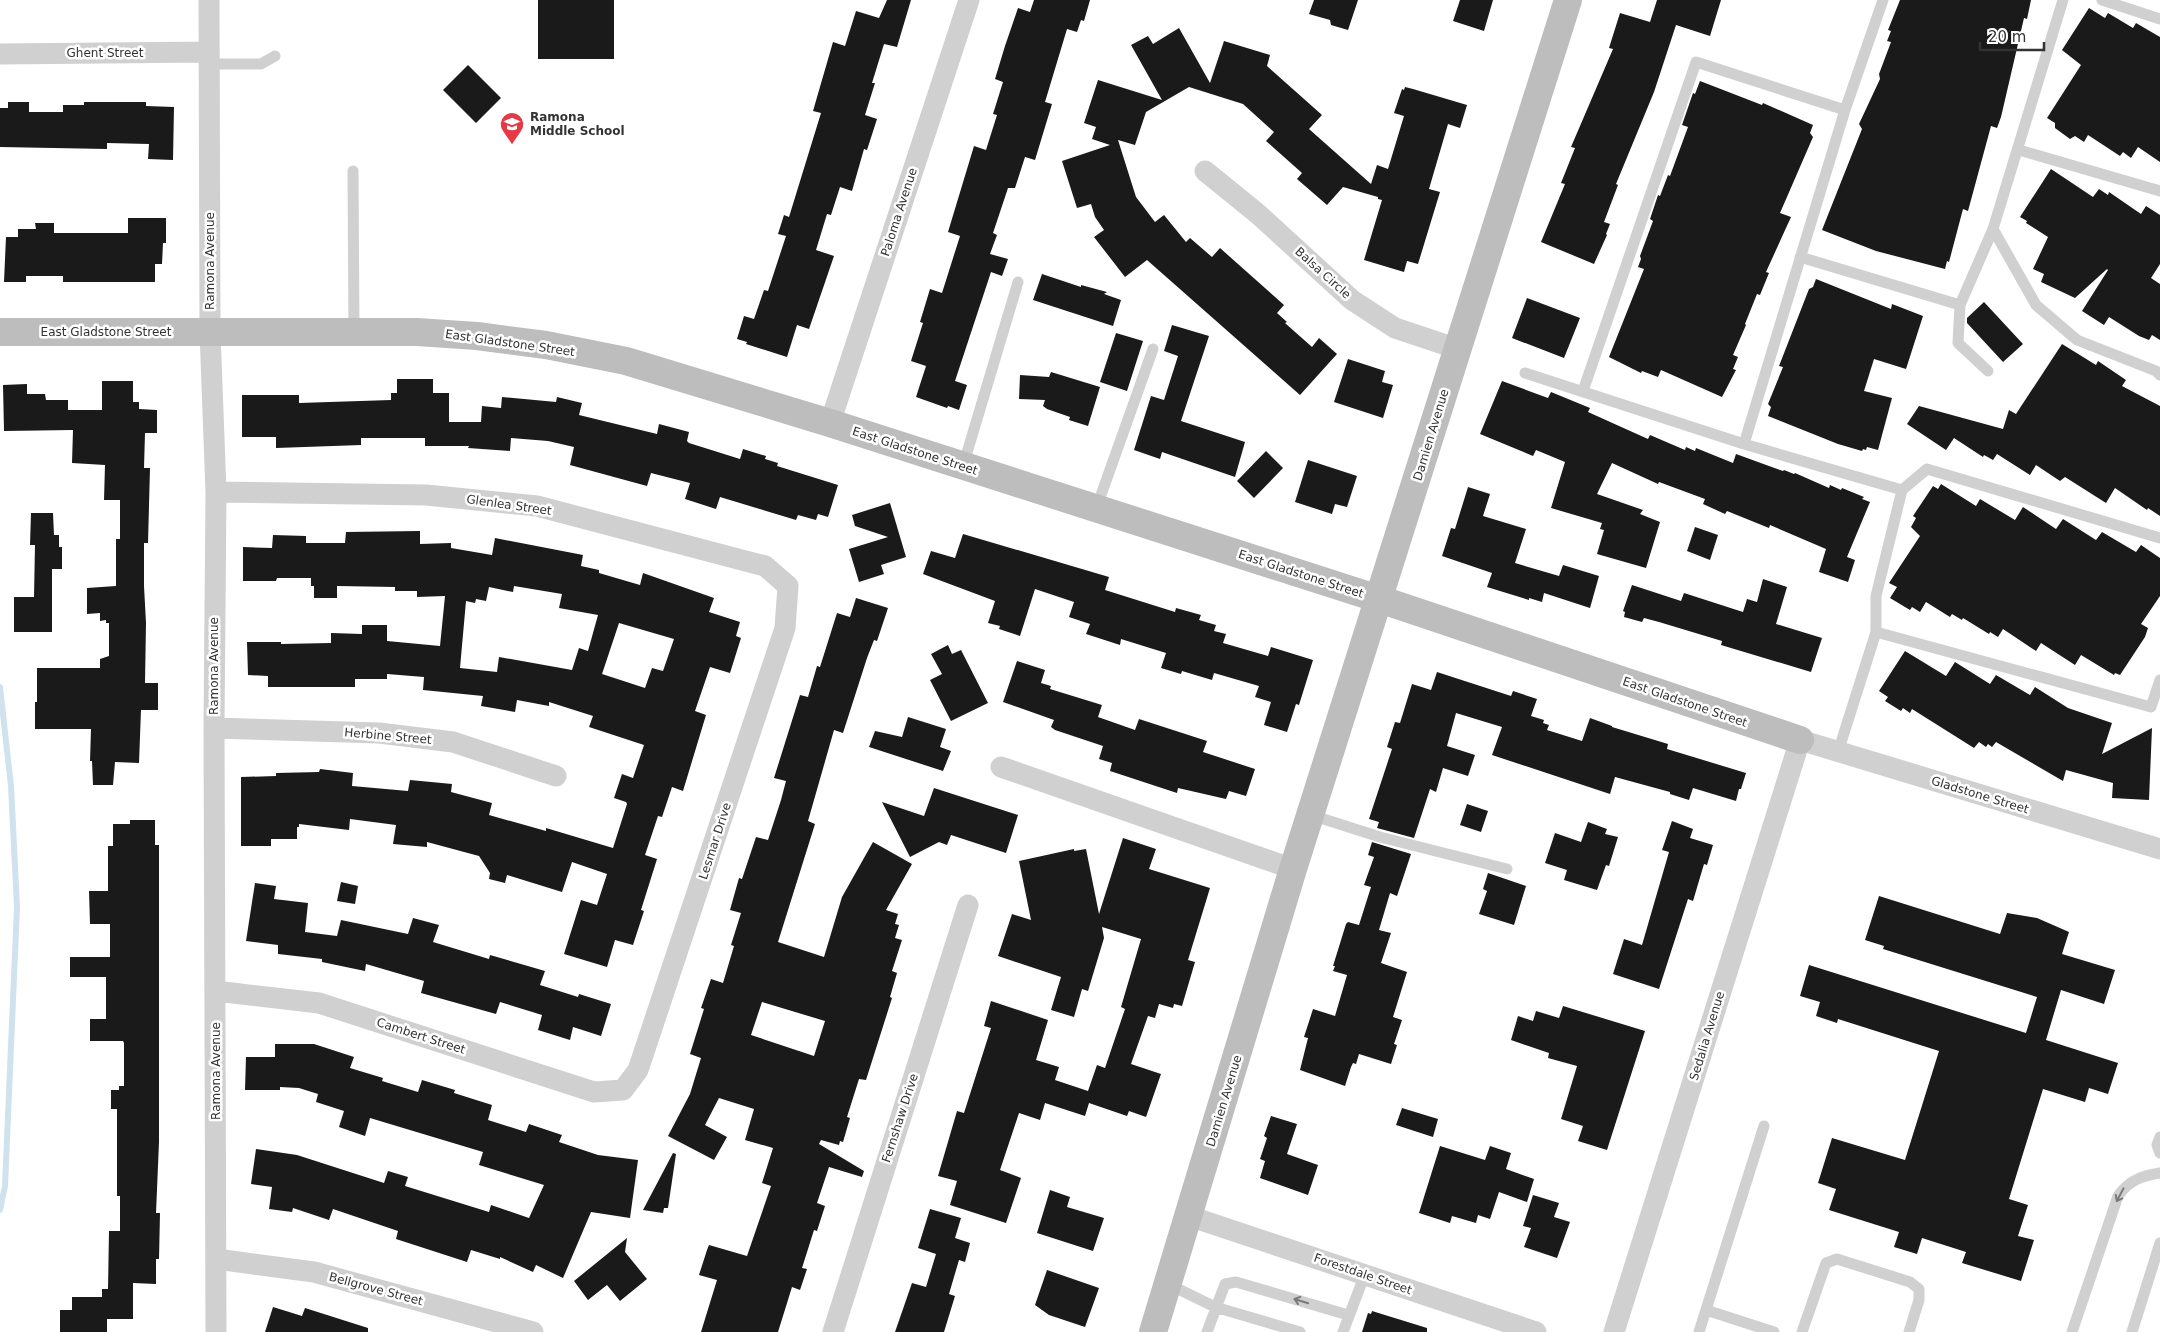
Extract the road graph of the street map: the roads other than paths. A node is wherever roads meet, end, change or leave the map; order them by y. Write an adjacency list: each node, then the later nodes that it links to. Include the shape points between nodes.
1 (209, 0): 10 (street, Ramona Avenue)
2 (969, 0): 29 (street, Paloma Avenue)
3 (1568, 0): 24 (street, Damien Avenue)
4 (1883, 0): 11 (lane)
5 (2063, 0): 12 (lane)
6 (2102, 0): 7 (lane)
7 (2160, 20)
8 (0, 54): 10 (street, Ghent Street)
9 (275, 56): 10 (lane, via 261,64)
10 (209, 58): 21 (street, Ramona Avenue)
11 (1846, 110): 17 (lane); 28 (lane, via 1696,62)
12 (2019, 150): 15 (lane); 16 (lane)
13 (353, 171): 22 (lane)
14 (1205, 171): 24 (street, Balsa Circle, via 1258,214 1352,300 1395,328)
15 (2160, 191)
16 (1993, 229): 19 (lane); 27 (lane, via 2036,305 2077,340)
17 (1800, 257): 19 (lane); 30 (lane)
18 (1018, 282): 31 (lane)
19 (1960, 305): 25 (lane, via 1958,343)
20 (0, 332): 21 (street, East Gladstone Street)
21 (210, 332): 22 (street, East Gladstone Street); 33 (street, Ramona Avenue)
22 (354, 332): 29 (street, East Gladstone Street, via 418,332 546,345 626,361)
23 (1153, 349): 34 (lane)
24 (1458, 349): 37 (street, Damien Avenue)
25 (1988, 371)
26 (1525, 373): 28 (lane)
27 (2160, 375)
28 (1584, 391): 30 (lane)
29 (830, 423): 31 (street, East Gladstone Street)
30 (1744, 444): 32 (lane)
31 (963, 466): 34 (street, East Gladstone Street)
32 (1902, 490): 35 (lane, via 1927,469); 38 (lane, via 1876,596)
33 (216, 492): 36 (street, Glenlea Street, via 426,495 537,506 764,566); 40 (street, Ramona Avenue)
34 (1096, 509): 37 (street, East Gladstone Street)
35 (2160, 538)
36 (788, 586): 51 (street, Lesmar Drive, via 785,628 638,1070)
37 (1379, 599): 41 (street, East Gladstone Street); 45 (street, Damien Avenue)
38 (1876, 632): 39 (lane, via 2151,707); 42 (lane)
39 (2160, 680)
40 (214, 728): 44 (street, Herbine Street, via 379,733 453,742); 50 (street, Ramona Avenue)
41 (1800, 740): 42 (street, Gladstone Street); 72 (street, Sedalia Avenue)
42 (1838, 752): 46 (street, Gladstone Street)
43 (1001, 767): 47 (street)
44 (556, 776)
45 (1310, 815): 47 (street, Damien Avenue); 48 (lane, via 1380,837)
46 (2160, 849)
47 (1293, 869): 56 (street, Damien Avenue)
48 (1507, 869)
49 (968, 905): 66 (street, Fernshaw Drive)
50 (215, 991): 51 (street, Cambert Street, via 319,1003 594,1092); 58 (street, Ramona Avenue)
51 (623, 1090)
52 (1764, 1126): 62 (lane)
53 (2160, 1137): 54 (lane, via 2157,1145)
54 (2160, 1153)
55 (2160, 1173): 77 (lane, one-way to 77, via 2126,1184 2118,1196)
56 (1189, 1216): 59 (street, Forestdale Street); 60 (street, Damien Avenue)
57 (2160, 1244): 78 (lane)
58 (216, 1259): 64 (street, Ramona Avenue); 65 (street, Bellgrove Street, via 314,1272)
59 (1365, 1274): 63 (lane); 71 (street, Forestdale Street)
60 (1168, 1284): 61 (lane); 67 (street, Damien Avenue)
61 (1215, 1307): 63 (lane, one-way to 61, via 1236,1282 1225,1284); 68 (lane); 69 (lane)
62 (1706, 1310): 73 (lane); 74 (lane)
63 (1348, 1315): 70 (lane)
64 (216, 1332)
65 (533, 1332)
66 (832, 1332)
67 (1153, 1332)
68 (1207, 1332)
69 (1300, 1332)
70 (1343, 1332)
71 (1536, 1332)
72 (1614, 1332)
73 (1699, 1332)
74 (1774, 1332)
75 (1802, 1332): 76 (lane, via 1826,1263 1838,1259 1910,1282 1919,1289)
76 (1909, 1332)
77 (2072, 1332)
78 (2132, 1332)

